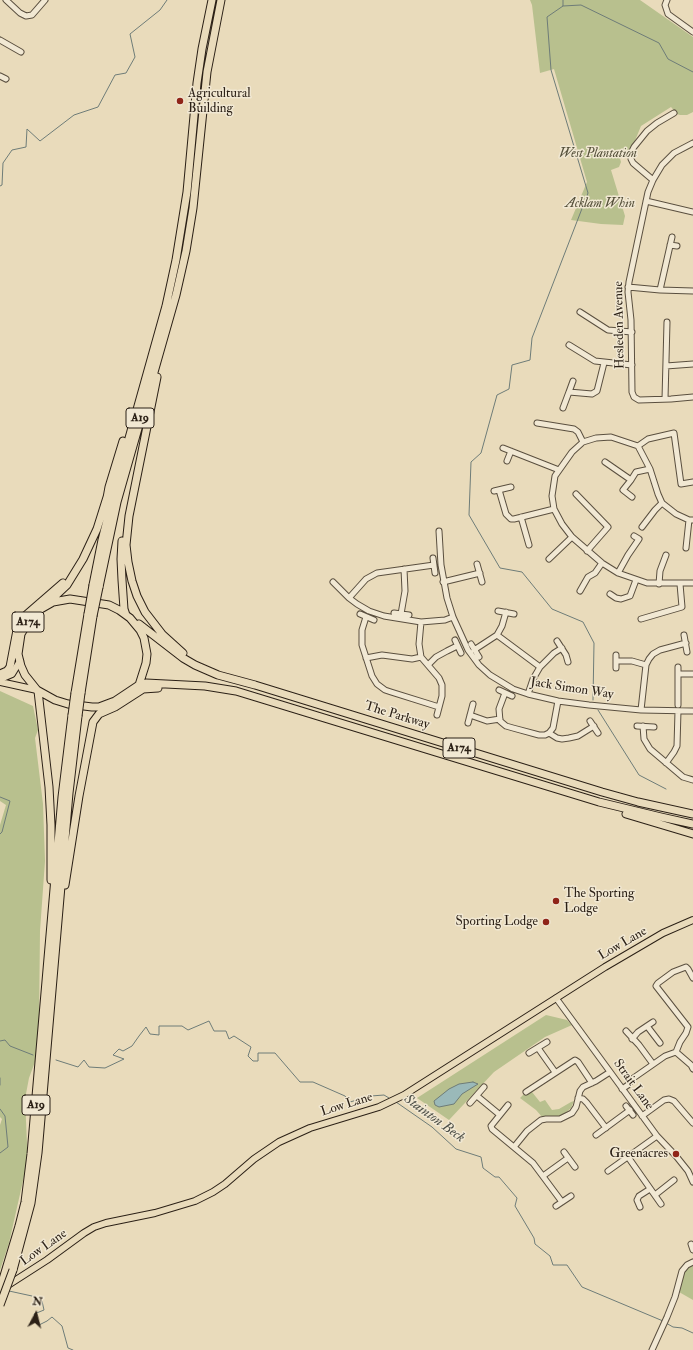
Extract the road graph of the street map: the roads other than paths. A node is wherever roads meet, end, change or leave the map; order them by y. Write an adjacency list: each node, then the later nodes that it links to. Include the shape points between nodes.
1 (6, 0): 2 (street, via 24,16 32,14)
2 (45, 0)
3 (212, 0): 20 (highway, A19, via 201,56 187,192)
4 (221, 0): 19 (highway, A19, via 207,72)
5 (666, 0): 6 (street, via 668,14)
6 (693, 32)
7 (0, 40): 8 (street)
8 (19, 49)
9 (0, 76): 10 (street)
10 (6, 79)
11 (674, 113): 13 (street, via 665,115 647,131 631,153 633,163)
12 (693, 143): 13 (street, Hesleden Avenue, via 668,158)
13 (652, 180): 14 (street, Hesleden Avenue)
14 (646, 201): 15 (street); 21 (street, Hesleden Avenue)
15 (693, 212)
16 (672, 237): 17 (street)
17 (670, 245): 18 (street); 22 (street)
18 (677, 246)
19 (186, 251): 47 (highway, via 184,275 157,378); 83 (highway, A19)
20 (171, 282): 39 (highway, A19); 53 (highway)
21 (628, 287): 22 (street); 26 (street, Hesleden Avenue)
22 (660, 290): 23 (street)
23 (693, 291)
24 (580, 312): 26 (street, via 608,330)
25 (667, 322): 31 (street)
26 (632, 332): 30 (street, Hesleden Avenue)
27 (569, 345): 28 (street, via 591,359)
28 (604, 363): 30 (street); 33 (street, via 595,393)
29 (693, 364): 31 (street)
30 (632, 365): 35 (street, Hesleden Avenue, via 634,397 639,400)
31 (666, 366): 35 (street)
32 (573, 381): 33 (street)
33 (569, 392): 36 (street)
34 (693, 396): 35 (street, Hesleden Avenue)
35 (665, 399)
36 (563, 408)
37 (537, 423): 38 (street, via 574,430)
38 (583, 442): 40 (street, via 611,437); 46 (street)
39 (127, 444): 53 (highway); 83 (highway, A19, via 102,540)
40 (638, 446): 45 (street); 49 (street, via 648,439 674,433 681,484)
41 (503, 448): 42 (street)
42 (511, 451): 43 (street); 46 (street)
43 (507, 462)
44 (606, 462): 48 (street)
45 (650, 469): 48 (street, via 636,472); 54 (street)
46 (559, 470): 55 (street, via 555,476 552,496)
47 (137, 472): 95 (highway, via 128,504 122,542 124,609); 128 (highway, via 126,545 132,581 145,612 162,634 184,654 197,662)
48 (631, 480): 52 (street, via 623,490)
49 (693, 482)
50 (511, 487): 56 (street, via 496,491 507,516 512,519)
51 (576, 494): 65 (street, via 608,527)
52 (632, 497)
53 (107, 498): 59 (highway)
54 (662, 503): 57 (street, via 676,514); 58 (street)
55 (554, 509): 56 (street); 62 (street)
56 (521, 517): 63 (street)
57 (691, 520): 64 (street)
58 (642, 527)
59 (97, 529): 87 (highway, via 74,575 60,593); 122 (highway, via 68,577 25,616 17,630 10,667)
60 (438, 531): 78 (street, Jack Simon Way)
61 (634, 536): 75 (street, via 639,539)
62 (572, 537): 65 (street); 68 (street)
63 (529, 542)
64 (686, 548)
65 (587, 551): 69 (street)
66 (666, 555): 81 (street)
67 (433, 558): 71 (street)
68 (549, 558)
69 (602, 563): 75 (street); 84 (street, via 588,577)
70 (477, 564): 74 (street)
71 (434, 565): 72 (street); 73 (street)
72 (404, 569): 86 (street, via 372,576); 92 (street, via 405,591)
73 (435, 573)
74 (480, 573): 78 (street); 79 (street)
75 (618, 573): 76 (street)
76 (636, 580): 81 (street); 85 (street, via 630,596 621,599)
77 (333, 582): 86 (street)
78 (444, 582): 97 (street, Jack Simon Way)
79 (482, 582)
80 (693, 583): 82 (street)
81 (658, 584): 82 (street)
82 (680, 584): 98 (street, via 682,607)
83 (96, 586): 143 (highway, A19, bridge)
84 (580, 591)
85 (610, 594)
86 (349, 598): 100 (street, via 374,613)
87 (46, 605): 95 (highway, A174, via 60,600 81,600 109,605); 115 (highway, A174, via 32,616 21,634 18,654)
88 (498, 611): 89 (street)
89 (506, 612): 93 (street); 101 (street)
90 (394, 613): 92 (street)
91 (360, 614): 96 (street)
92 (401, 614): 94 (street)
93 (514, 614)
94 (409, 615)
95 (128, 616): 127 (highway, A174, via 140,630 147,654); 128 (highway, The Parkway / A174, via 195,665 218,675)
96 (366, 617): 99 (street); 114 (street, via 361,637)
97 (453, 618): 100 (street); 133 (street, Jack Simon Way, via 468,650 479,666 500,682)
98 (641, 619)
99 (374, 620)
100 (421, 622): 112 (street)
101 (497, 634): 109 (street); 119 (street)
102 (684, 635): 105 (street)
103 (455, 640): 107 (street)
104 (557, 641): 108 (street)
105 (686, 643): 110 (street); 117 (street, via 660,650 653,654)
106 (471, 644): 109 (street)
107 (457, 646): 111 (street); 118 (street, via 436,657)
108 (562, 648): 116 (street); 119 (street)
109 (474, 650): 113 (street)
110 (687, 652)
111 (461, 653)
112 (421, 657): 114 (street, via 412,659 382,655); 118 (street)
113 (479, 657)
114 (366, 658): 138 (street, via 374,680 385,690)
115 (20, 661): 125 (main road, via 12,674); 131 (highway, A174, via 25,675)
116 (568, 662)
117 (646, 665): 121 (street, via 616,658); 140 (street)
118 (428, 666): 138 (street, via 442,685)
119 (540, 667): 133 (street)
120 (678, 667): 123 (street)
121 (616, 668)
122 (0, 674)
123 (678, 674): 124 (street); 139 (street)
124 (693, 674)
125 (0, 678)
126 (0, 682): 131 (main road, A174)
127 (138, 685): 129 (highway, The Parkway / A174, via 146,683); 131 (highway, A174, via 115,701 99,707 68,704); 134 (highway)
128 (255, 685): 157 (highway, The Parkway / A174, via 582,786 663,808)
129 (220, 688): 134 (highway, via 147,688); 156 (highway, The Parkway / A174)
130 (499, 690): 132 (street)
131 (37, 691): 161 (highway, via 49,787)
132 (505, 693): 135 (street); 145 (street, via 500,705)
133 (528, 694): 136 (street, Jack Simon Way)
134 (133, 695): 162 (highway, via 99,714 93,722)
135 (512, 696)
136 (558, 700): 140 (street, Jack Simon Way); 152 (street, via 554,726)
137 (473, 704): 142 (street)
138 (439, 707): 144 (street)
139 (678, 708): 140 (street, Jack Simon Way); 141 (street, Jack Simon Way); 154 (street, via 677,746)
140 (641, 710)
141 (693, 711)
142 (470, 715): 145 (street, via 487,721); 147 (street)
143 (75, 716): 161 (highway, A19, via 63,789); 162 (highway, A19)
144 (437, 716)
145 (500, 719): 152 (street, via 506,726 513,728 539,735)
146 (590, 721): 148 (street)
147 (468, 723)
148 (594, 726): 152 (street, via 578,736 569,738 557,738); 153 (street)
149 (637, 726): 150 (street)
150 (643, 726): 151 (street); 154 (street, via 646,744)
151 (654, 727)
152 (549, 733)
153 (598, 733)
154 (666, 763): 155 (street, via 683,777)
155 (693, 780)
156 (541, 784): 158 (highway, The Parkway / A174, via 618,807); 159 (highway, via 574,798)
157 (693, 812)
158 (693, 824)
159 (693, 834)
160 (693, 920): 164 (main road, Low Lane, via 646,942)
161 (50, 936): 215 (highway, A19, via 31,1154 25,1202)
162 (55, 947): 215 (highway, A19, via 38,1153 31,1203)
163 (693, 978): 167 (street, via 686,967 673,972 656,986)
164 (556, 998): 178 (street, Strait Lane); 216 (main road, Low Lane, bridge, via 388,1104 310,1128 279,1142 214,1192 195,1201 94,1227)
165 (653, 1022): 166 (street)
166 (647, 1026): 169 (street); 171 (street)
167 (690, 1026): 173 (street)
168 (626, 1031): 169 (street)
169 (632, 1039): 175 (street)
170 (546, 1042): 172 (street)
171 (660, 1043)
172 (538, 1048): 174 (street); 177 (street)
173 (676, 1052): 175 (street); 176 (street)
174 (530, 1053)
175 (654, 1064): 182 (street)
176 (692, 1066)
177 (556, 1072): 179 (street, via 574,1060); 181 (street)
178 (610, 1072): 179 (street); 182 (street, Strait Lane)
179 (592, 1083): 186 (street, via 580,1091)
180 (484, 1087): 185 (street)
181 (532, 1089): 183 (street); 184 (street)
182 (622, 1089): 191 (street, Strait Lane)
183 (526, 1092)
184 (535, 1094)
185 (477, 1096): 187 (street); 190 (street)
186 (578, 1098): 193 (street, via 587,1103); 196 (street, via 572,1113 560,1119 541,1121 527,1131)
187 (470, 1103)
188 (508, 1105): 190 (street)
189 (630, 1110): 193 (street)
190 (500, 1116): 196 (street, via 492,1130)
191 (642, 1116): 192 (street, via 669,1099 674,1101); 195 (street, Strait Lane)
192 (693, 1124)
193 (606, 1128): 194 (street)
194 (596, 1134)
195 (657, 1136): 198 (street); 204 (street, Strait Lane, via 676,1156)
196 (514, 1147): 202 (street, via 533,1163)
197 (564, 1152): 199 (street)
198 (628, 1157): 201 (street); 205 (street)
199 (568, 1158): 200 (street); 202 (street)
200 (575, 1167)
201 (608, 1171)
202 (543, 1176): 210 (street)
203 (674, 1180): 206 (street)
204 (693, 1182)
205 (650, 1189): 206 (street); 209 (street)
206 (655, 1195): 211 (street)
207 (571, 1196): 210 (street)
208 (631, 1197): 209 (street)
209 (637, 1199): 213 (street)
210 (562, 1202): 212 (street)
211 (661, 1204)
212 (556, 1206)
213 (640, 1207)
214 (693, 1262): 218 (street, via 686,1265 682,1271 668,1317)
215 (10, 1271): 216 (highway, A19); 217 (highway, A19, bridge)
216 (0, 1290)
217 (0, 1306)
218 (652, 1350)

